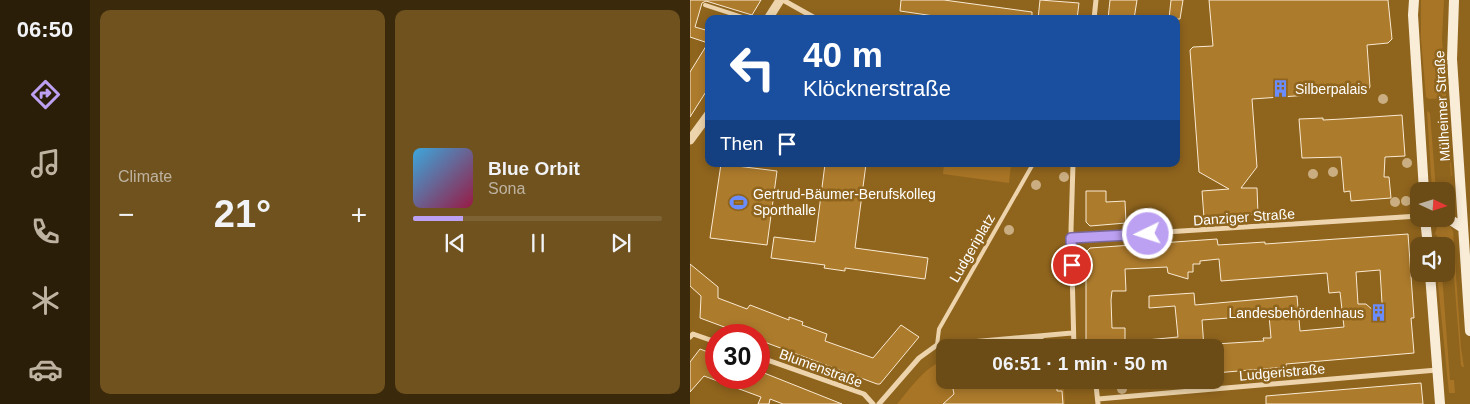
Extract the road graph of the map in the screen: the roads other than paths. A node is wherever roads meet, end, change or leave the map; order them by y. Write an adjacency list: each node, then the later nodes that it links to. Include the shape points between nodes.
1 (782, 0): 7 (street); 8 (street)
2 (1096, 0): 9 (street)
3 (1414, 0): 14 (main road, Mülheimer Straße)
4 (1454, 0): 15 (main road, Mülheimer Straße, via 1452,59)
5 (705, 5): 6 (lane)
6 (737, 15)
7 (771, 15)
8 (810, 15)
9 (1094, 15)
10 (705, 119): 11 (street)
11 (690, 140)
12 (1031, 167): 26 (lane, Ludgeriplatz, via 939,329)
13 (1073, 167): 19 (street)
14 (1423, 182)
15 (1465, 186): 18 (main road, Mülheimer Straße)
16 (1410, 217): 19 (street, Danziger Straße)
17 (1455, 223): 18 (main road)
18 (1463, 228): 21 (main road, Mülheimer Straße)
19 (1071, 238): 22 (street)
20 (1431, 282): 32 (main road)
21 (1470, 331)
22 (1072, 333): 24 (street); 29 (street)
23 (691, 335): 25 (street)
24 (1037, 336): 27 (street); 28 (street)
25 (705, 339)
26 (937, 339)
27 (1003, 339)
28 (1041, 339)
29 (1073, 339)
30 (936, 345): 35 (street, via 919,358)
31 (770, 361): 34 (street, Blumenstraße, via 864,394)
32 (1438, 370): 33 (street, Ludgeristraße); 36 (main road)
33 (1098, 401)
34 (873, 404)
35 (879, 404)
36 (1440, 404)

